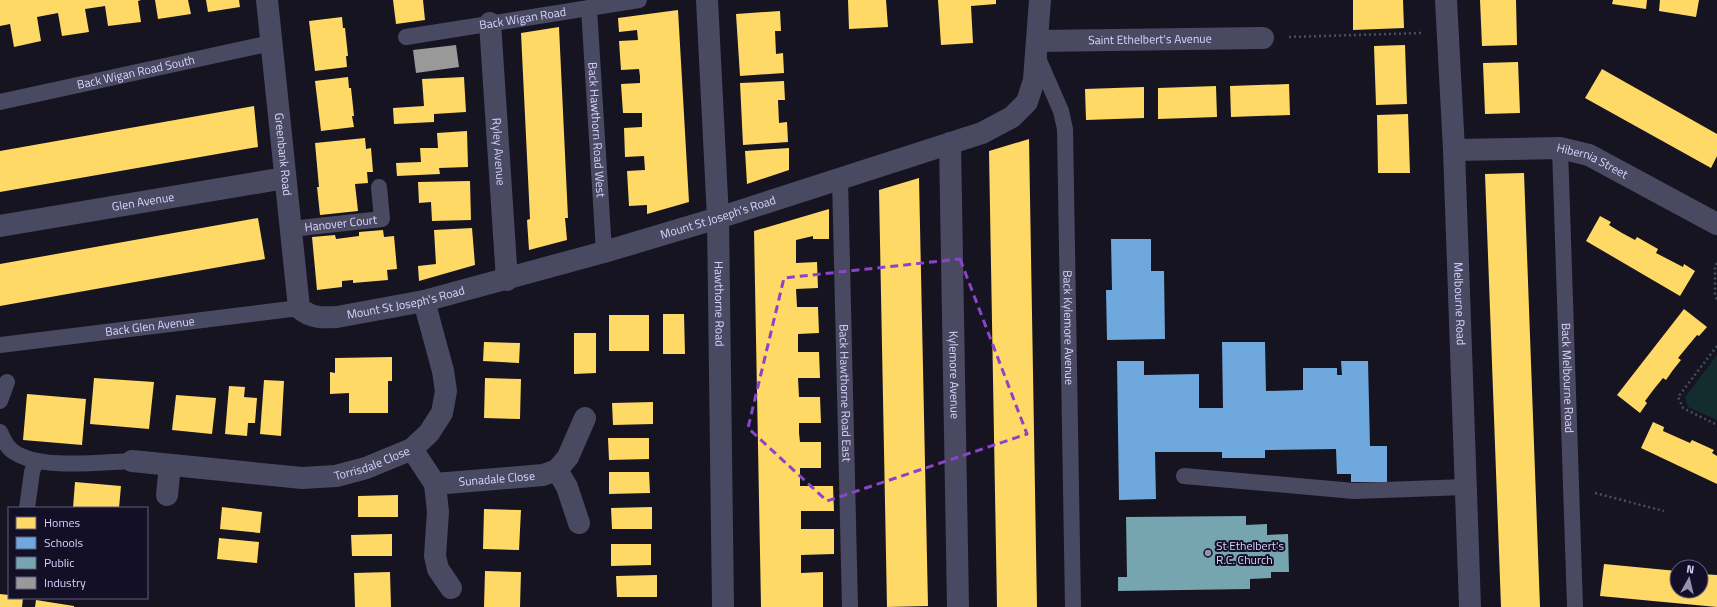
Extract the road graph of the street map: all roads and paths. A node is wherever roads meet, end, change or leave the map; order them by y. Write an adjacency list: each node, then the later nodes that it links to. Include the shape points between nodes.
1 (267, 0): 11 (street, Greenbank Road)
2 (639, 0): 6 (lane, Back Wigan Road)
3 (707, 0): 20 (street, Hawthorne Road)
4 (1040, 0): 12 (street, Mount St Joseph's Road)
5 (1446, 0): 8 (street, Melbourne Road)
6 (589, 8): 7 (lane, Back Wigan Road); 24 (lane, Back Hawthorn Road West)
7 (490, 23): 9 (lane, Back Wigan Road); 26 (street, Ryley Avenue)
8 (1448, 32): 10 (path); 16 (street, Melbourne Road)
9 (406, 36)
10 (1263, 38): 12 (street, Saint Ethelbert's Avenue)
11 (271, 43): 13 (lane, Back Wigan Road South); 17 (street, Greenbank Road)
12 (1036, 48): 14 (street, Mount St Joseph's Road, via 1034,80 1027,102 1012,117 982,132); 54 (lane, Back Kylemore Avenue, via 1061,111 1065,129)
13 (0, 102)
14 (950, 143): 18 (street, Mount St Joseph's Road); 53 (street, Kylemore Avenue)
15 (1560, 148): 16 (street, Hibernia Street); 21 (street, Hibernia Street, via 1590,155); 44 (lane, Back Melbourne Road)
16 (1454, 150): 45 (street, Melbourne Road)
17 (285, 178): 22 (street, Glen Avenue); 23 (street, Greenbank Road)
18 (840, 178): 20 (street, Mount St Joseph's Road); 52 (lane, Back Hawthorne Road East)
19 (379, 187): 23 (lane, Hanover Court, via 382,219)
20 (718, 218): 24 (street, Mount St Joseph's Road); 51 (street, Hawthorne Road)
21 (1717, 224)
22 (0, 226)
23 (291, 229): 29 (street, Greenbank Road)
24 (604, 252): 26 (street, Mount St Joseph's Road)
25 (1717, 263): 27 (path)
26 (507, 280): 28 (street, Mount St Joseph's Road)
27 (1717, 300)
28 (424, 301): 29 (street, Mount St Joseph's Road, via 330,318 308,316); 37 (street, Torrisdale Close, via 446,391 442,414 429,433)
29 (299, 308): 30 (lane, Back Glen Avenue)
30 (0, 345)
31 (1717, 346): 35 (path, via 1678,397 1683,408)
32 (7, 382): 33 (lane)
33 (0, 401)
34 (585, 418): 41 (street, via 568,457)
35 (1717, 425)
36 (0, 432): 38 (lane, via 13,452)
37 (412, 449): 40 (street, Torrisdale Close, via 366,468 336,476 302,478); 43 (street)
38 (36, 461): 39 (lane); 47 (lane)
39 (132, 461): 40 (street, Torrisdale Close)
40 (170, 465): 46 (street)
41 (557, 470): 43 (street, Sunadale Close, via 543,475); 49 (street, via 567,487)
42 (1184, 476): 45 (lane, via 1354,491)
43 (436, 484): 50 (street, via 436,556 438,568)
44 (1571, 486): 48 (path); 56 (lane, Back Melbourne Road)
45 (1466, 487): 55 (street, Melbourne Road)
46 (167, 494)
47 (26, 507)
48 (1664, 511)
49 (579, 523)
50 (451, 588)
51 (723, 607)
52 (850, 607)
53 (958, 607)
54 (1073, 607)
55 (1470, 607)
56 (1575, 607)

